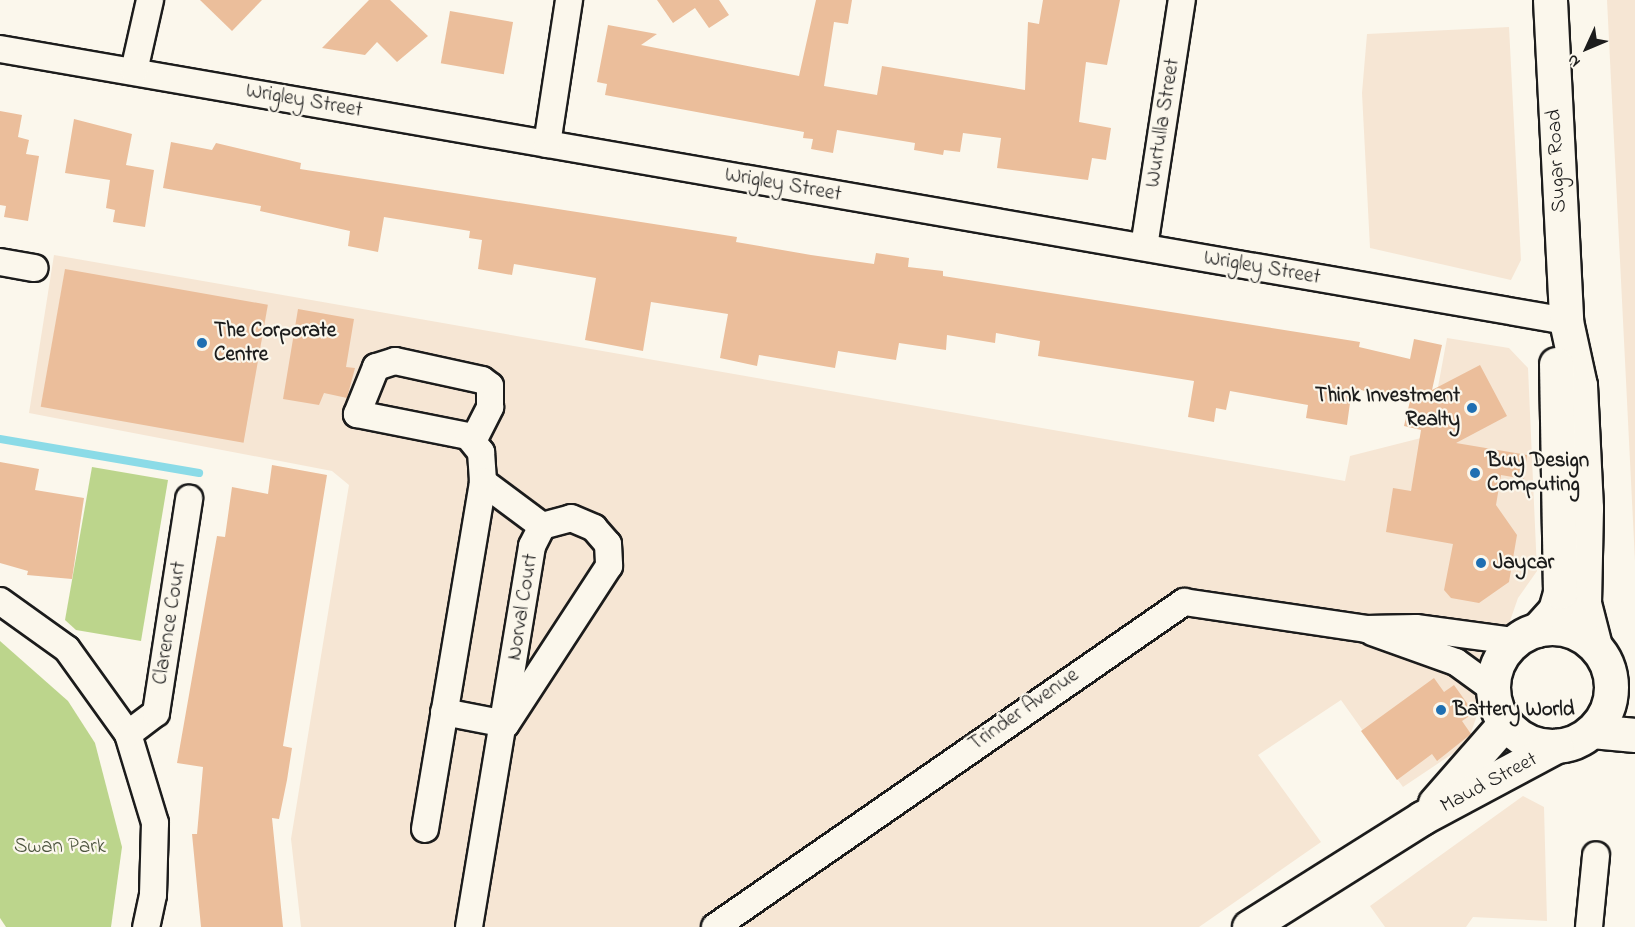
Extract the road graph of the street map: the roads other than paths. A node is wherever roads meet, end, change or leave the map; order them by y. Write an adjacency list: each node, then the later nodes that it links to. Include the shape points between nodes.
1 (150, 0): 6 (street)
2 (568, 0): 7 (street)
3 (1182, 0): 8 (street, Wurtulla Street)
4 (1550, 0): 11 (main road, Sugar Road)
5 (0, 49): 6 (street, Wrigley Street)
6 (134, 70): 7 (street, Wrigley Street)
7 (547, 144): 8 (street, Wrigley Street)
8 (1144, 247): 11 (street, Wrigley Street)
9 (0, 262): 10 (street)
10 (34, 268)
11 (1566, 321): 18 (main road, via 1556,358 1560,592 1556,610); 19 (main road, via 1580,385 1588,556 1584,603)
12 (473, 441): 12 (street, via 490,407 490,386 482,380 395,361 376,367 357,414); 13 (street, via 481,452)
13 (483, 482): 15 (street); 22 (street)
14 (189, 498): 26 (street, Clarence Court, via 156,713)
15 (542, 526): 24 (street, Norval Court, via 532,546); 24 (street, Norval Court, via 571,518 594,528 608,544 609,566)
16 (0, 601): 26 (street, via 67,649)
17 (1366, 629): 18 (street, Trinder Avenue); 21 (street, Trinder Avenue, via 1456,662); 35 (street, Trinder Avenue, via 1204,603 1175,606)
18 (1525, 635): 19 (main road, via 1564,629); 21 (main road, via 1498,663)
19 (1595, 646): 20 (main road)
20 (1623, 681): 25 (main road)
21 (1493, 689): 23 (main road)
22 (444, 712): 24 (street); 30 (street)
23 (1505, 723): 28 (main road, via 1536,744); 29 (main road, Maud Street)
24 (506, 724): 34 (street, Norval Court)
25 (1592, 731): 27 (main road); 28 (main road)
26 (128, 734): 33 (street, via 155,824 153,895)
27 (1635, 735)
28 (1556, 746): 29 (main road, Maud Street)
29 (1422, 818): 32 (main road, Maud Street)
30 (425, 830)
31 (1596, 855): 38 (street)
32 (1338, 876): 36 (main road, Maud Street); 37 (main road, Maud Street)
33 (146, 927)
34 (470, 927)
35 (715, 927)
36 (1249, 927)
37 (1283, 927)
38 (1589, 927)

